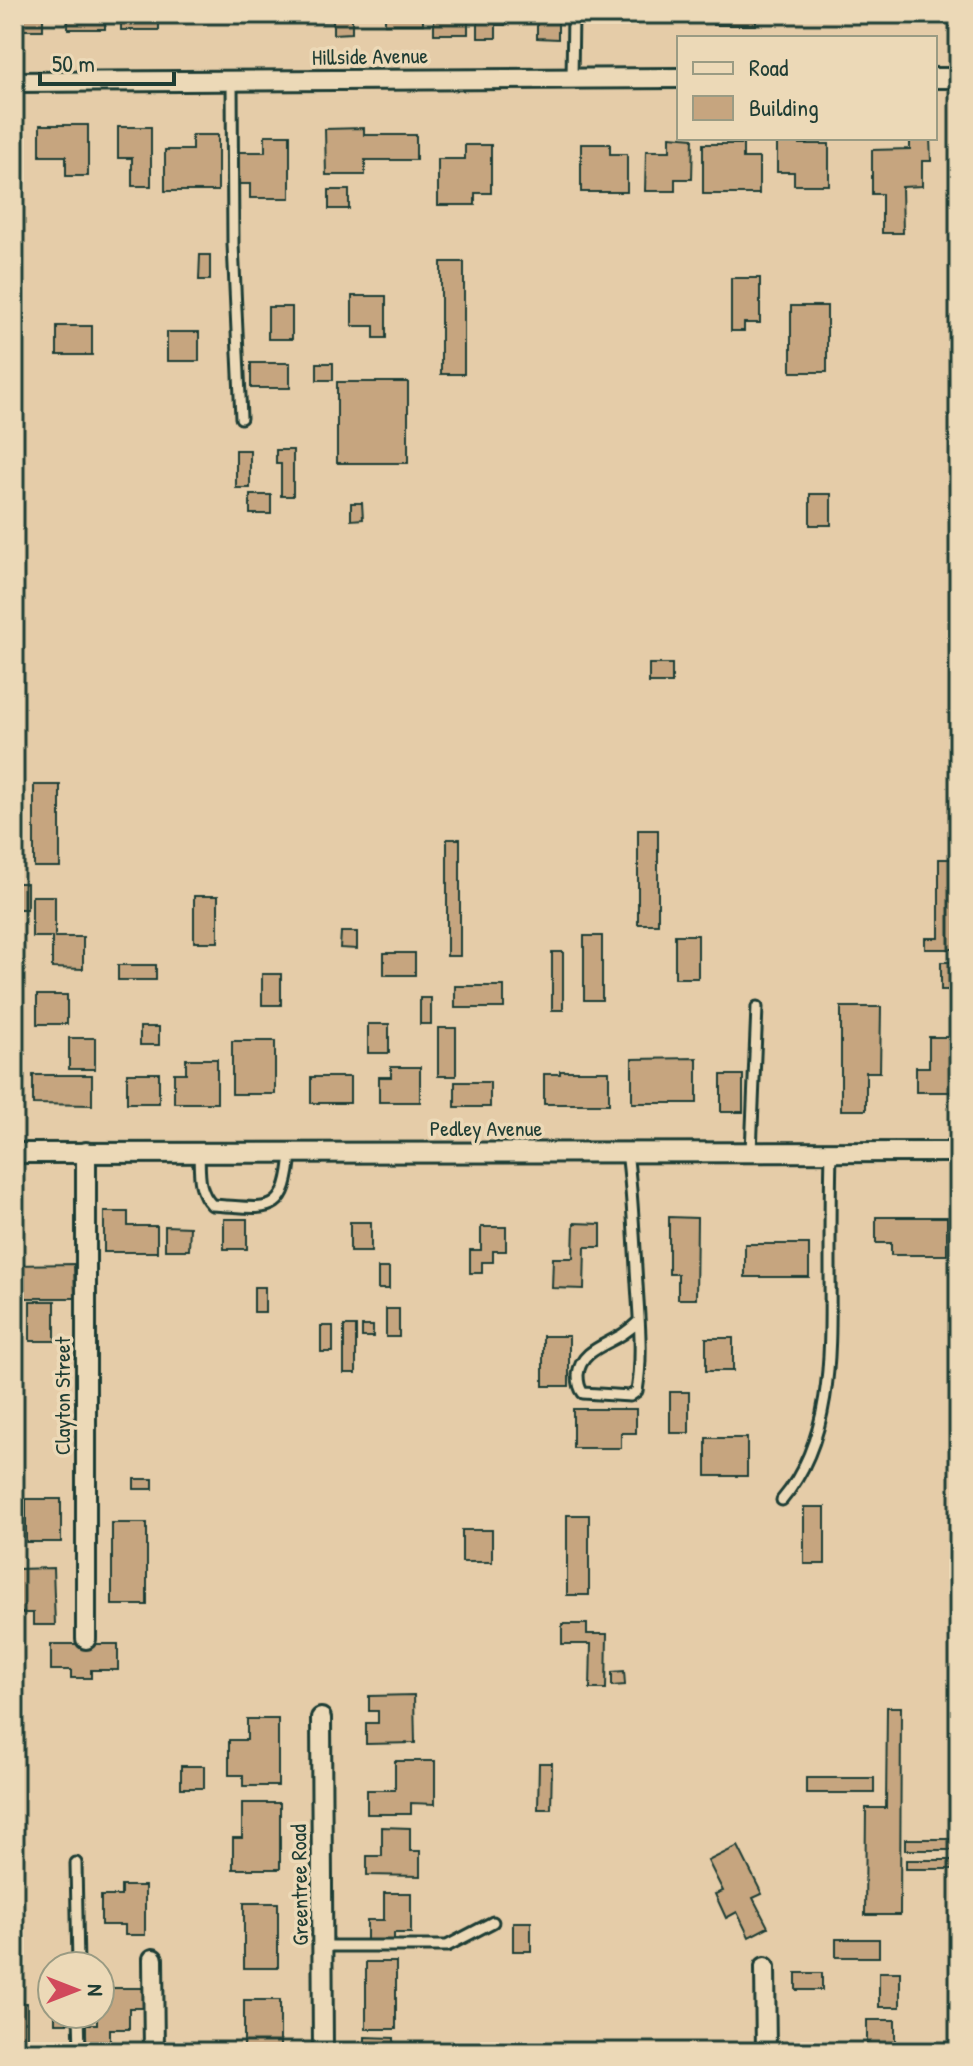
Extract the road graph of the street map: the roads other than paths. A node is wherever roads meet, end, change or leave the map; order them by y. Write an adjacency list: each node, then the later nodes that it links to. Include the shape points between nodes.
1 (573, 14): 2 (lane)
2 (572, 78): 3 (street, Hillside Avenue); 7 (street, Hillside Avenue)
3 (677, 78)
4 (937, 78): 5 (street)
5 (959, 78)
6 (14, 82): 7 (street, Hillside Avenue)
7 (232, 82): 8 (lane)
8 (241, 418)
9 (757, 1007): 14 (lane)
10 (86, 1152): 11 (street, Pedley Avenue); 17 (street, Pedley Avenue); 20 (street, Clayton Street)
11 (199, 1152): 12 (street, Pedley Avenue); 12 (lane, via 200,1186 212,1205 262,1207 284,1193)
12 (291, 1152): 13 (street, Pedley Avenue)
13 (627, 1152): 14 (street, Pedley Avenue); 18 (lane)
14 (751, 1152): 15 (street, Pedley Avenue)
15 (831, 1152): 16 (street, Pedley Avenue); 19 (lane, via 828,1371 804,1468)
16 (959, 1152)
17 (14, 1153)
18 (639, 1321): 18 (lane, via 637,1391 630,1396 583,1393 581,1362)
19 (782, 1500)
20 (86, 1639)
21 (321, 1718): 24 (street, Greentree Road)
22 (76, 1863): 25 (lane)
23 (493, 1922): 24 (lane, via 447,1946)
24 (324, 1946): 31 (street, Greentree Road)
25 (78, 1950)
26 (153, 1959): 30 (street)
27 (765, 1967): 32 (street)
28 (79, 2030): 29 (lane)
29 (80, 2052)
30 (154, 2052)
31 (323, 2052)
32 (766, 2052)

